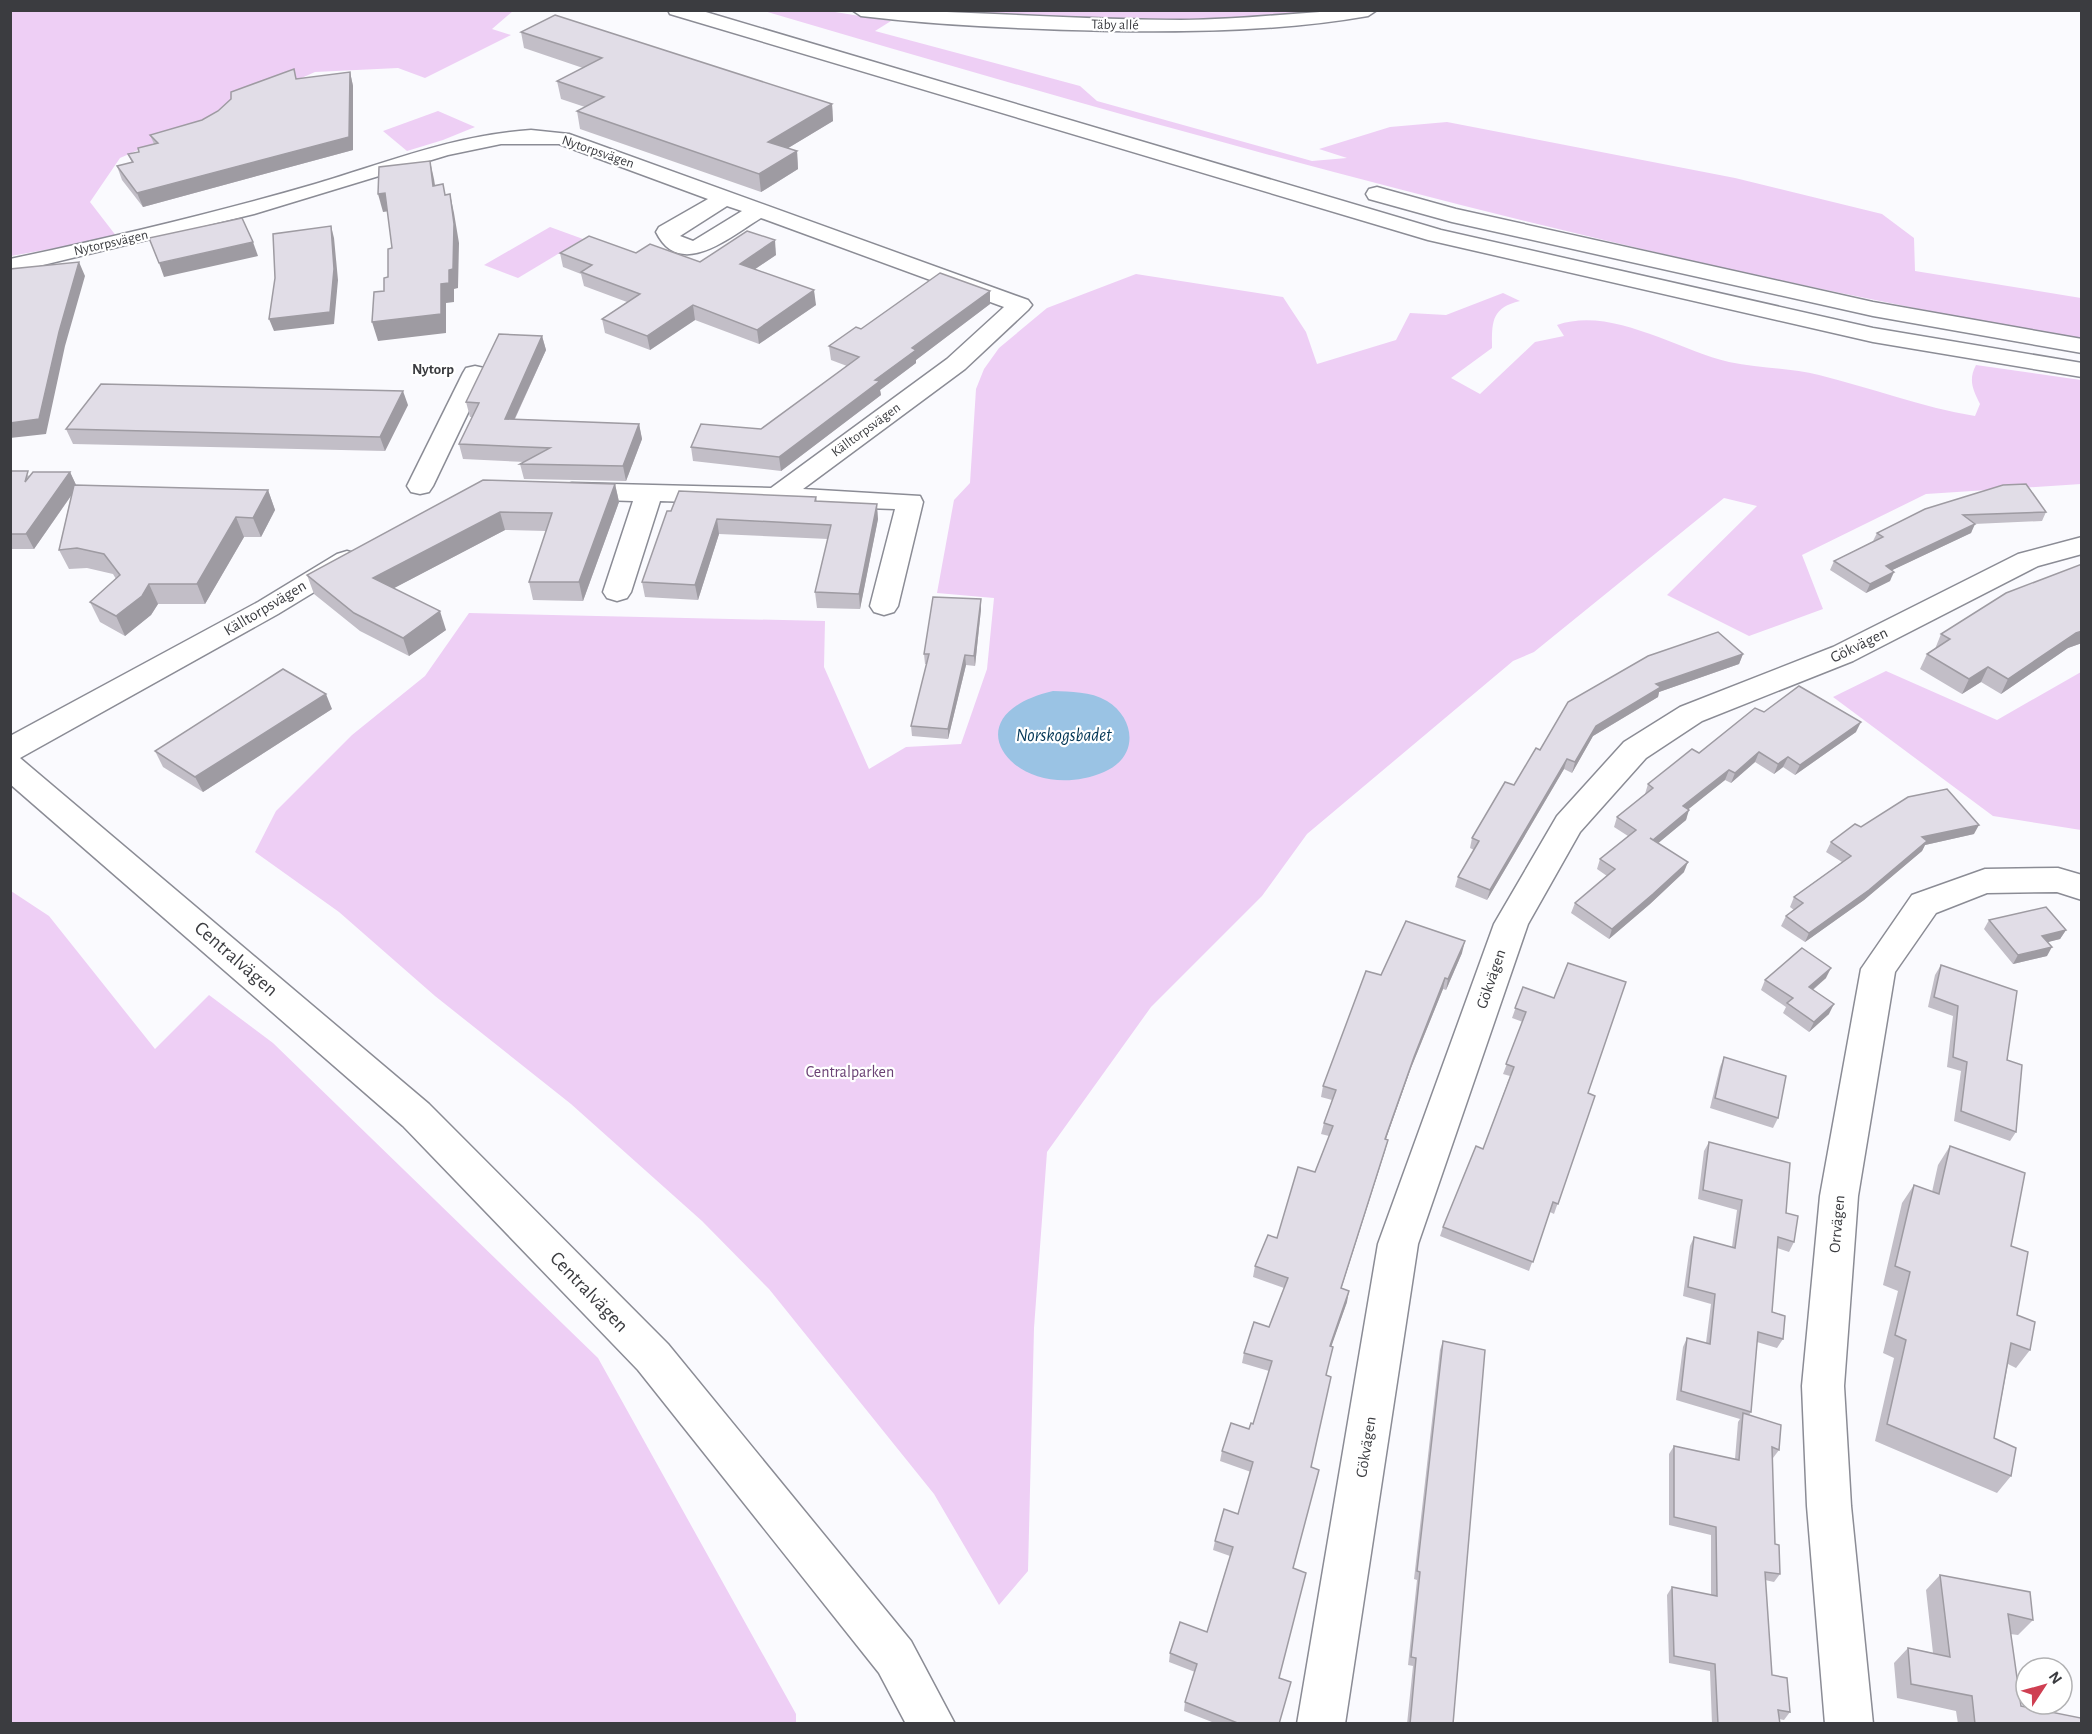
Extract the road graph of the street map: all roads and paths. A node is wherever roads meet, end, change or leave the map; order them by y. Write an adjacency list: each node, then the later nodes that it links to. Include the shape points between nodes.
1 (677, 10): 12 (main road, via 1436,235 1873,335)
2 (745, 10): 5 (main road)
3 (861, 10): 4 (main road, Täby allé, via 964,20 1242,26)
4 (1368, 10)
5 (1065, 103)
6 (1361, 189): 10 (main road, via 1452,215 1873,309)
7 (726, 196): 8 (main road, Nytorpsvägen); 8 (main road, via 668,232 671,240 688,248 699,247); 9 (main road, Nytorpsvägen, via 562,138 480,140 127,240)
8 (760, 209): 11 (main road, Nytorpsvägen, via 1020,304)
9 (10, 266)
10 (2082, 346)
11 (956, 364): 17 (main road, Källtorpsvägen)
12 (2082, 370)
13 (475, 373): 14 (main road)
14 (420, 486)
15 (545, 491): 16 (main road)
16 (649, 494): 17 (main road); 20 (main road)
17 (777, 496): 21 (main road, via 910,501)
18 (2082, 545): 25 (main road, Gökvägen, via 2028,560 1844,654 1691,714 1635,750 1568,824 1511,924 1398,1244)
19 (369, 547): 22 (main road, Källtorpsvägen)
20 (617, 592)
21 (884, 606)
22 (12, 751): 24 (main road, Centralvägen, via 185,915 416,1114 653,1357 896,1657)
23 (2082, 888): 26 (main road, Orrvägen, via 2058,880 1985,881 1924,904 1878,969 1839,1196 1823,1386 1829,1506)
24 (932, 1724)
25 (1321, 1724)
26 (1849, 1724)

